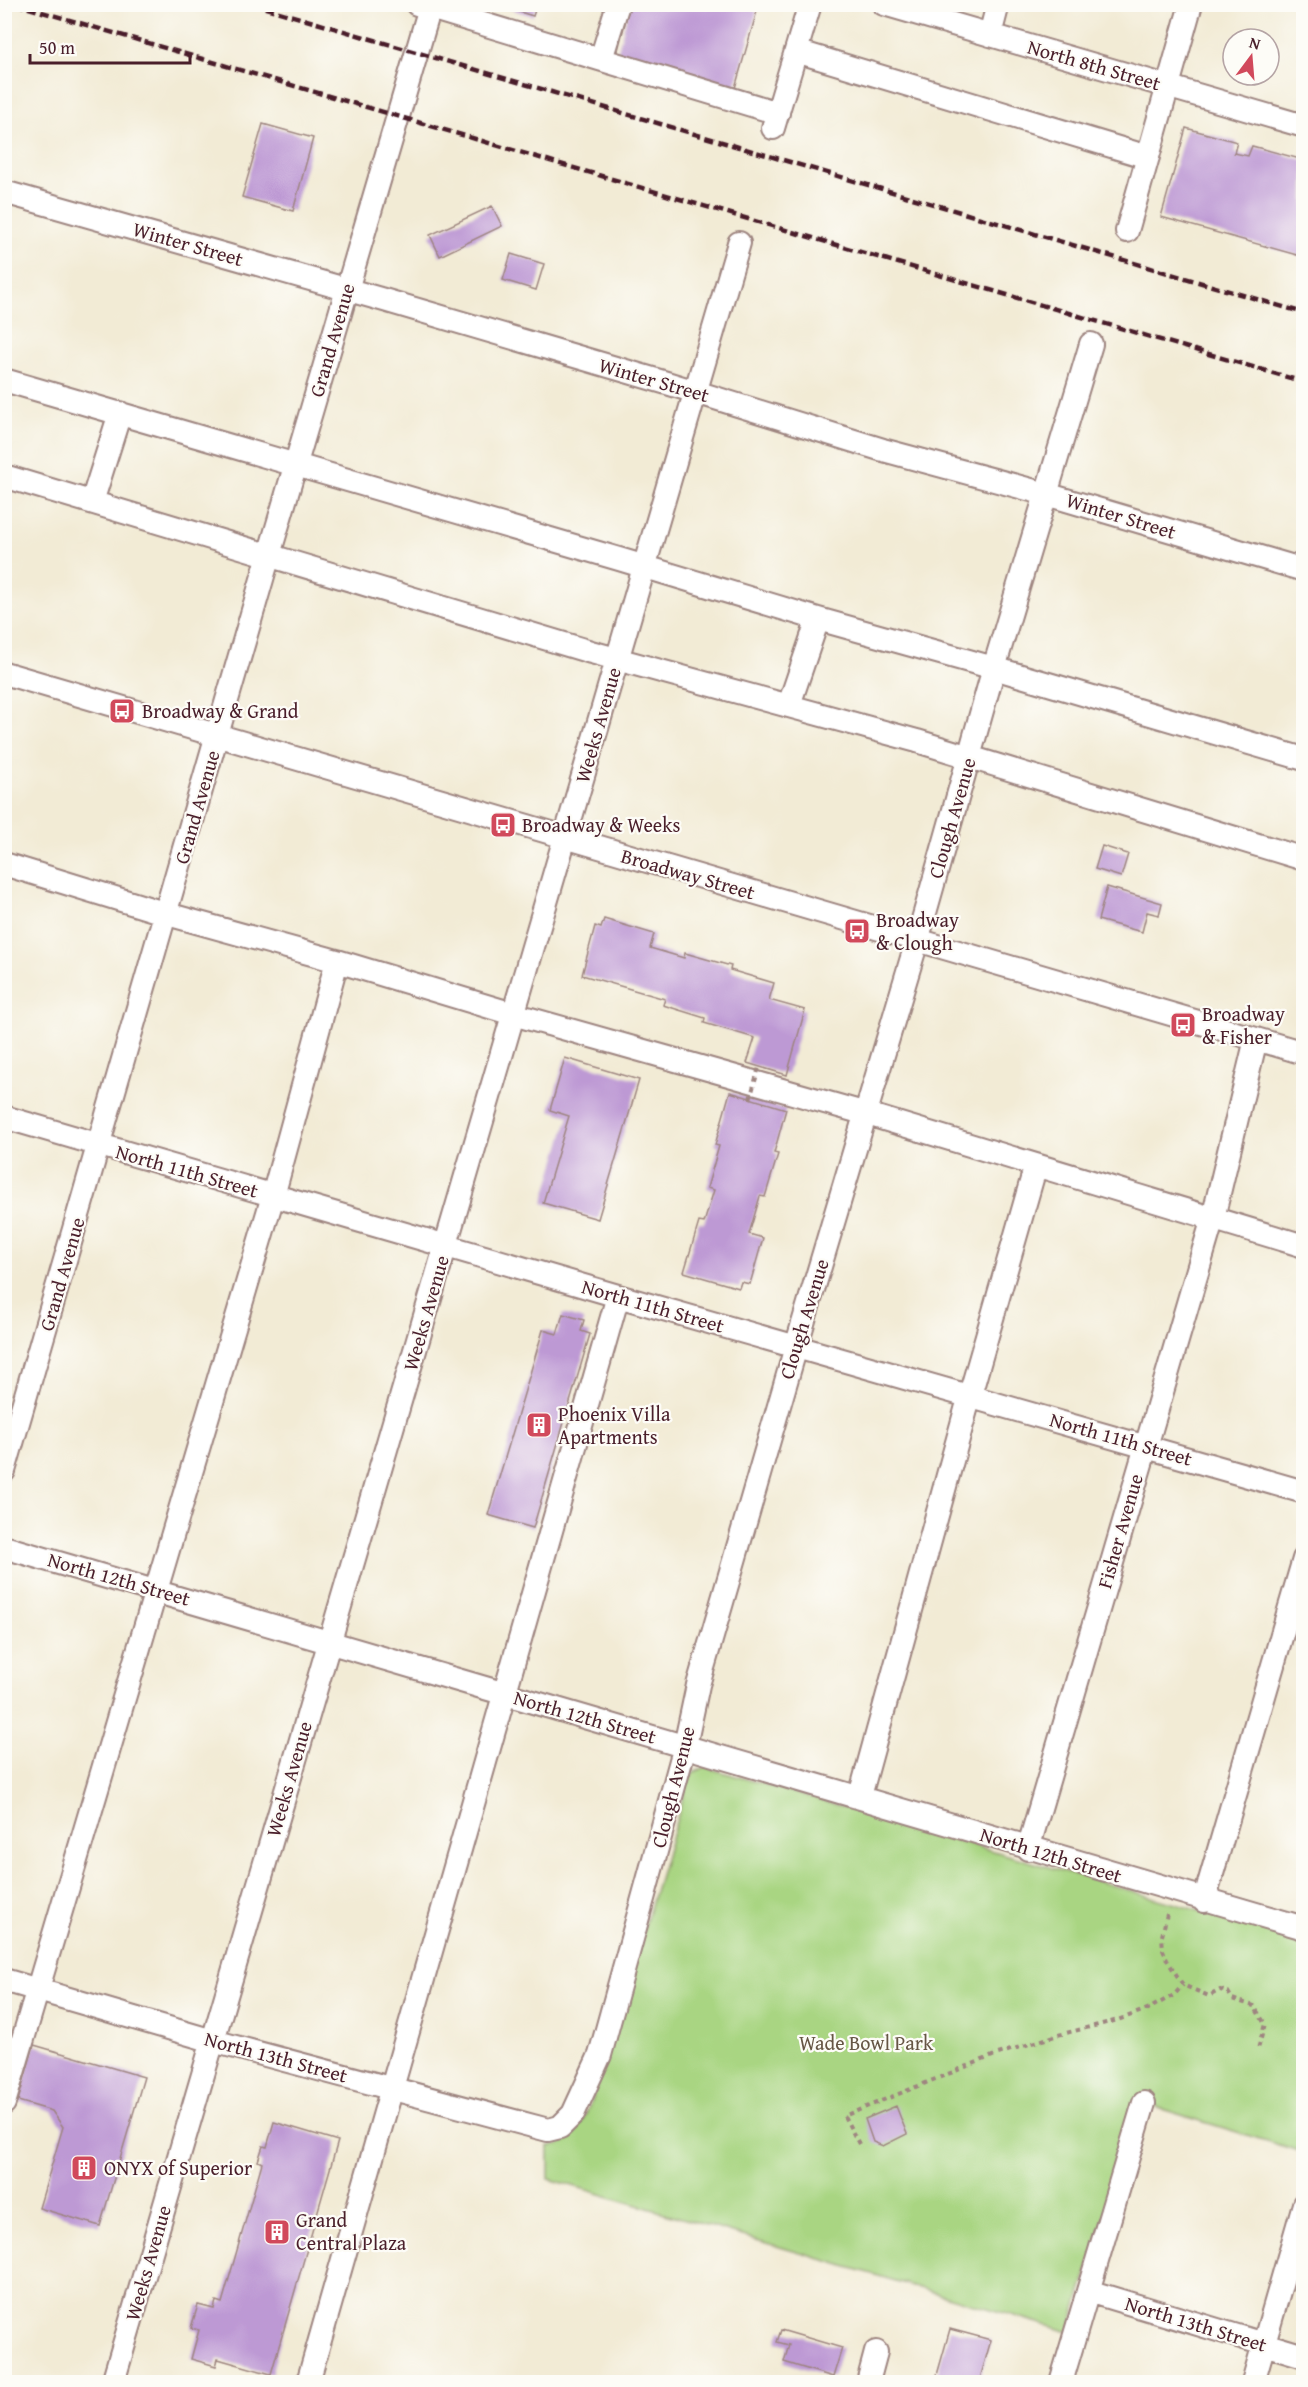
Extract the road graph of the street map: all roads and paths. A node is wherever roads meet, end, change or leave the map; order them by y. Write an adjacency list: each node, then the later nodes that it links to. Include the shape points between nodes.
1 (618, 4): 9 (street)
2 (810, 4): 8 (street)
3 (884, 4): 7 (street, North 8th Street)
4 (998, 4): 7 (street)
5 (1191, 4): 10 (street)
6 (426, 6): 9 (street); 16 (street, Grand Avenue)
7 (990, 35): 10 (street, North 8th Street)
8 (796, 51): 9 (street, via 776,120); 12 (street)
9 (601, 60)
10 (1168, 87): 11 (street, North 8th Street); 12 (street)
11 (1304, 126)
12 (1148, 157): 14 (street)
13 (4, 192): 16 (street, Winter Street)
14 (1127, 231)
15 (740, 243): 19 (street, Weeks Avenue)
16 (347, 290): 19 (street, Winter Street); 21 (street, Grand Avenue)
17 (1091, 344): 23 (street, Clough Avenue)
18 (4, 380): 20 (street)
19 (696, 392): 23 (street, Winter Street, via 883,450); 26 (street, Weeks Avenue)
20 (120, 414): 21 (street); 24 (street)
21 (296, 465): 25 (street, Grand Avenue); 26 (street)
22 (4, 476): 24 (street)
23 (1046, 494): 27 (street, Winter Street); 30 (street, Clough Avenue)
24 (92, 502): 25 (street)
25 (269, 555): 29 (street); 33 (street, Grand Avenue)
26 (645, 567): 28 (street); 29 (street, Weeks Avenue)
27 (1304, 570)
28 (818, 620): 30 (street); 32 (street)
29 (618, 659): 32 (street); 36 (street, Weeks Avenue)
30 (994, 668): 34 (street, Clough Avenue); 35 (street)
31 (4, 673): 33 (street, Broadway Street)
32 (789, 705): 34 (street)
33 (218, 734): 36 (street, Broadway Street); 39 (street, Grand Avenue)
34 (969, 758): 37 (street); 40 (street, Clough Avenue)
35 (1304, 759)
36 (565, 838): 40 (street, Broadway Street); 42 (street, Weeks Avenue)
37 (1304, 859)
38 (4, 864): 39 (street)
39 (167, 914): 41 (street); 49 (street, Grand Avenue)
40 (917, 941): 43 (street, Broadway Street); 47 (street, Clough Avenue)
41 (337, 961): 42 (street); 51 (street)
42 (513, 1014): 47 (street); 53 (street, Weeks Avenue)
43 (1256, 1039): 44 (street, Broadway Street); 52 (street, Fisher Avenue)
44 (1304, 1053)
45 (759, 1067): 46 (path, bridge)
46 (750, 1099)
47 (867, 1114): 50 (street); 56 (street, Clough Avenue)
48 (4, 1117): 49 (street, North 11th Street)
49 (99, 1145): 51 (street, North 11th Street); 59 (street, Grand Avenue)
50 (1036, 1165): 52 (street); 57 (street)
51 (273, 1196): 53 (street, North 11th Street); 63 (street)
52 (1213, 1218): 54 (street); 58 (street, Fisher Avenue)
53 (446, 1246): 55 (street, North 11th Street); 64 (street, Weeks Avenue)
54 (1304, 1246)
55 (618, 1296): 56 (street, North 11th Street); 65 (street)
56 (796, 1347): 57 (street, North 11th Street); 66 (street, Clough Avenue, via 698,1685)
57 (969, 1395): 58 (street, North 11th Street); 67 (street)
58 (1145, 1446): 60 (street, North 11th Street); 68 (street, Fisher Avenue)
59 (4, 1471)
60 (1304, 1492)
61 (4, 1547): 63 (street, North 12th Street)
62 (1304, 1559): 69 (street)
63 (156, 1589): 64 (street, North 12th Street); 74 (street)
64 (330, 1641): 65 (street, North 12th Street); 75 (street, Weeks Avenue)
65 (504, 1693): 66 (street, North 12th Street); 77 (street)
66 (685, 1746): 67 (street, North 12th Street); 80 (street, Clough Avenue, via 600,2055 573,2114 560,2127)
67 (860, 1796): 68 (street, North 12th Street)
68 (1028, 1849): 69 (street, North 12th Street)
69 (1204, 1900): 71 (street, North 12th Street)
70 (1167, 1914): 73 (path, via 1163,1950)
71 (1304, 1928)
72 (4, 1980): 74 (street, North 13th Street)
73 (1183, 1985): 76 (path, via 1209,1996 1220,1990 1228,1992 1232,1999 1254,2006 1265,2024); 81 (path, via 1167,2000 1118,2020 995,2055 844,2116)
74 (38, 1990): 75 (street, North 13th Street); 78 (street)
75 (213, 2041): 77 (street, North 13th Street); 87 (street, Weeks Avenue)
76 (1258, 2049)
77 (393, 2087): 80 (street, North 13th Street); 88 (street)
78 (4, 2103)
79 (1144, 2103): 83 (street)
80 (548, 2130)
81 (859, 2144)
82 (1304, 2204): 84 (street)
83 (1088, 2291): 84 (street, North 13th Street); 90 (street)
84 (1264, 2344): 86 (street, North 13th Street); 91 (street)
85 (876, 2352): 89 (street)
86 (1304, 2356)
87 (112, 2382)
88 (308, 2382)
89 (868, 2382)
90 (1061, 2382)
91 (1253, 2382)

